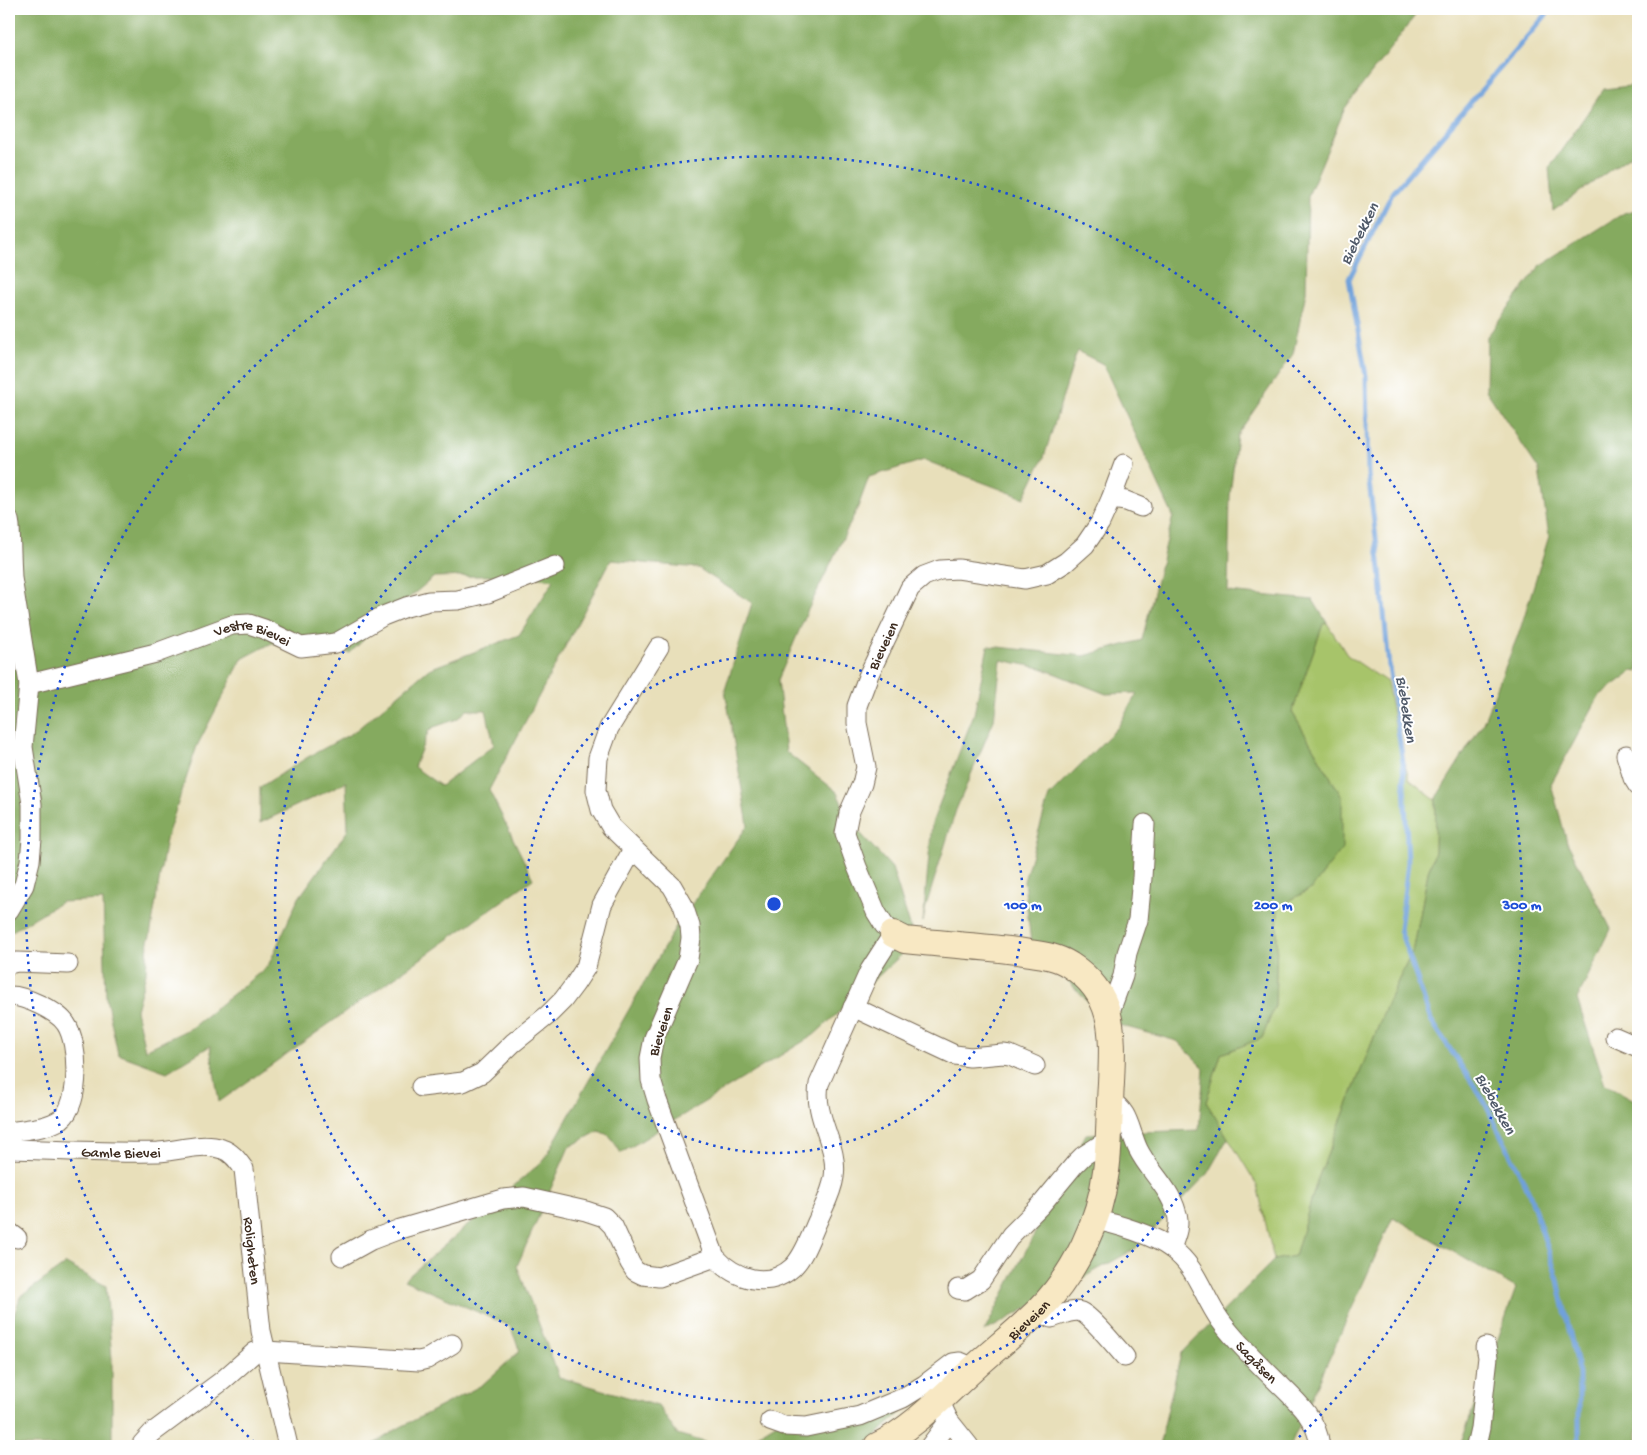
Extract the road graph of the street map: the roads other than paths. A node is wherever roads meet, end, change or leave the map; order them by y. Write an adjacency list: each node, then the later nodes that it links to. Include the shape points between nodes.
1 (1124, 464): 2 (street, Bieveien)
2 (1111, 499): 3 (street); 14 (street, Bieveien, via 1085,544 1047,574 1025,579 958,569 940,570 924,576 910,588 869,674 858,706 857,723 866,767 845,833 876,912)
3 (1141, 508)
4 (9, 520): 6 (street)
5 (556, 566): 8 (street, Vestre Bievei, via 488,593 406,607 383,616 336,643 302,647 249,624 232,625 156,653)
6 (10, 578): 8 (street)
7 (659, 647): 12 (street, Bieveien, via 609,728 598,758 596,790 601,810 611,827)
8 (29, 684): 13 (street, via 23,746 32,804 32,839 24,885)
9 (1626, 755): 10 (street)
10 (1638, 786)
11 (1145, 824): 19 (street, Bieveien, via 1138,920)
12 (633, 849): 23 (street, via 602,905 586,967 563,1000 482,1073 463,1082); 32 (street, Bieveien, via 672,886 690,926 688,959 654,1038 650,1058 651,1080)
13 (9, 910)
14 (893, 934): 18 (street, Bieveien); 19 (street, Bieveien, via 905,940 1054,957 1070,964 1098,990)
15 (9, 964): 16 (street)
16 (68, 964)
17 (9, 996): 25 (street, via 16,995 34,1002 67,1024 77,1071 70,1103 62,1118 48,1126)
18 (852, 1007): 22 (street, via 955,1055 1003,1054); 32 (street, Bieveien, via 819,1084 818,1105 834,1159 834,1176 830,1194 803,1254 793,1267 766,1280 732,1273)
19 (1109, 1014): 24 (street, Bieveien, via 1112,1042)
20 (1615, 1037): 21 (street)
21 (1638, 1047)
22 (1035, 1066)
23 (421, 1087)
24 (1110, 1101): 26 (street, Bieveien); 30 (street, via 1124,1111 1139,1151 1177,1212 1177,1232)
25 (9, 1132)
26 (1108, 1140): 29 (street, Bieveien, via 1102,1196); 33 (street, via 1075,1164 1011,1235 981,1280 965,1290)
27 (9, 1149): 28 (street, Gamle Bievei, via 161,1152 211,1146)
28 (233, 1155): 37 (street, Roligheten, via 244,1169 261,1331)
29 (1094, 1220): 30 (street, via 1108,1222); 34 (street, Bieveien, via 1073,1266)
30 (1171, 1248): 47 (street, Sagåsen, via 1188,1263 1220,1321 1305,1410 1314,1424)
31 (342, 1256): 32 (street, via 400,1229 503,1199 524,1197 604,1218 613,1226 630,1264 643,1275 659,1277)
32 (715, 1257)
33 (958, 1289)
34 (1039, 1310): 38 (street, via 1051,1318 1081,1312); 39 (street, Bieveien)
35 (452, 1344): 37 (street, via 419,1361)
36 (1486, 1347): 48 (street, via 1488,1357)
37 (266, 1351): 42 (street, via 255,1352); 43 (street, Roligheten)
38 (1125, 1358)
39 (974, 1368): 40 (street, Bieveien); 41 (street, via 960,1362 953,1363 903,1398 860,1416 806,1428)
40 (944, 1410): 44 (street, Bieveien); 45 (street, Bieveien); 46 (street)
41 (770, 1421)
42 (142, 1444)
43 (288, 1444)
44 (877, 1446)
45 (930, 1446)
46 (969, 1446)
47 (1320, 1446)
48 (1476, 1446)

